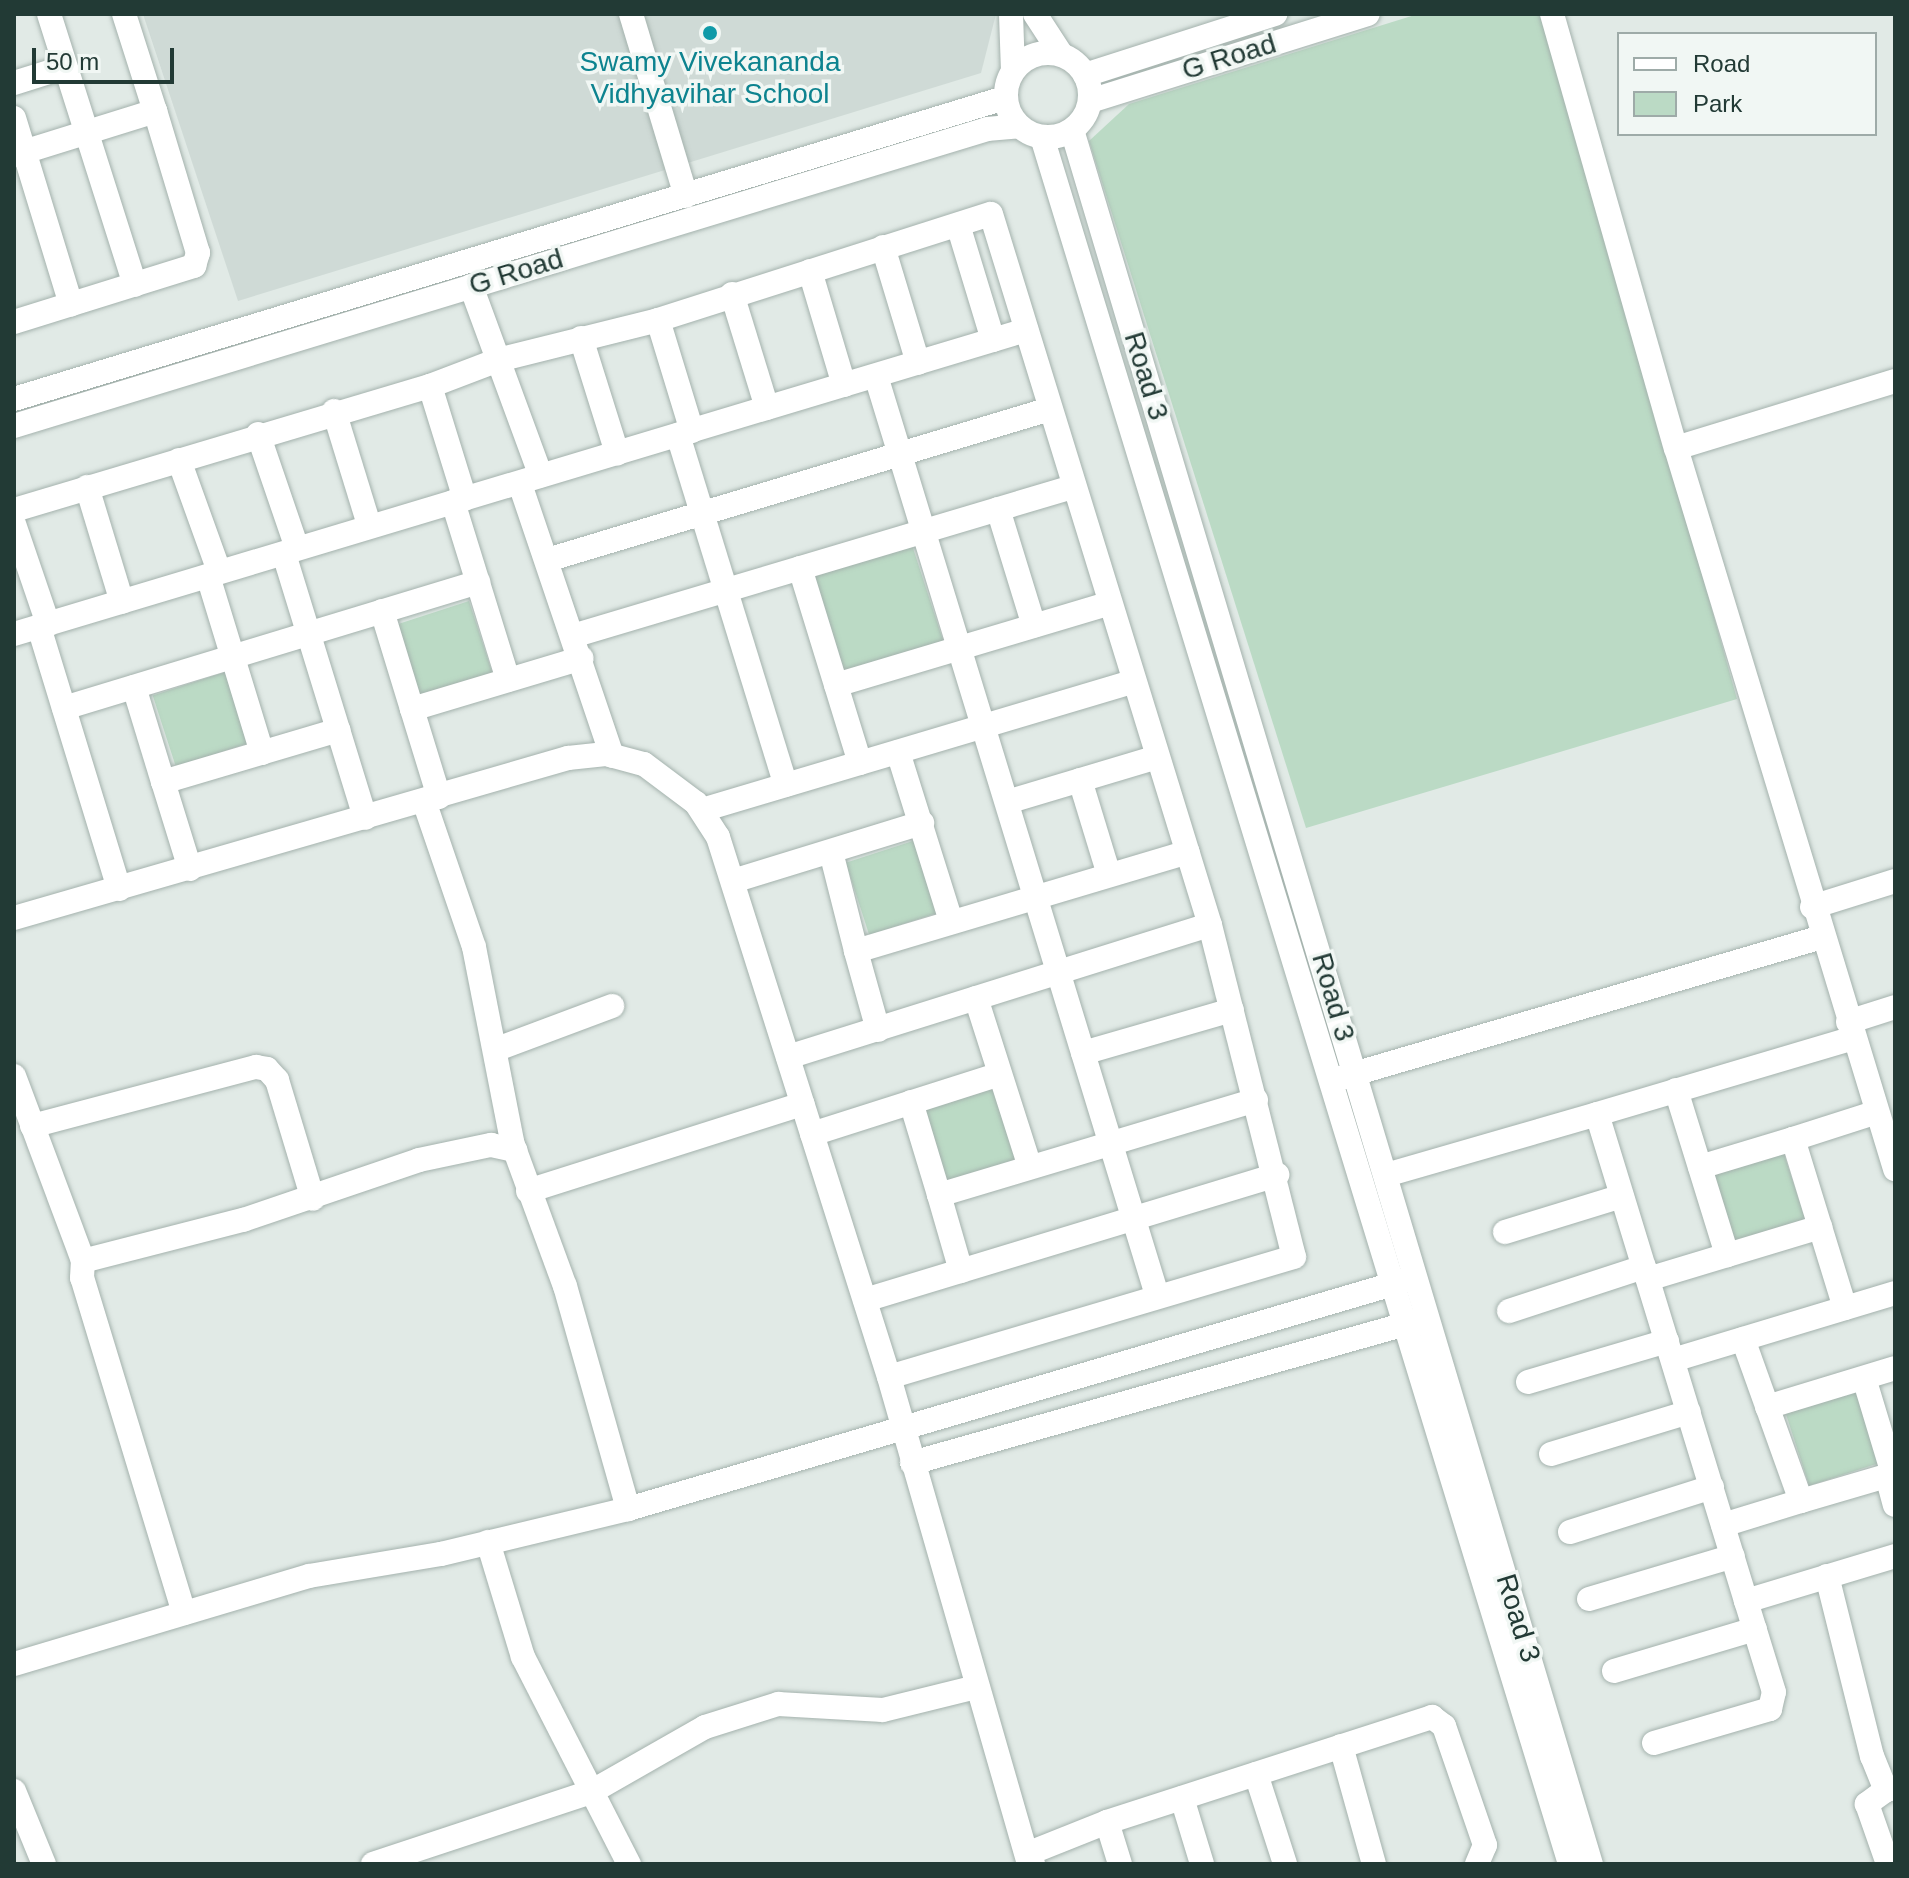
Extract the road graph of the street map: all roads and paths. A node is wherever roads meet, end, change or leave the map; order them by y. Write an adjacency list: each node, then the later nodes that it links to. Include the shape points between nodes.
1 (49, 14): 10 (street)
2 (124, 14): 16 (street)
3 (631, 14): 23 (street)
4 (1011, 14): 11 (street)
5 (1035, 14): 9 (street)
6 (1275, 14): 12 (street, G Road)
7 (1368, 14): 15 (street, G Road)
8 (1552, 14): 49 (street)
9 (1061, 54): 11 (street, via 1034,54); 12 (street)
10 (65, 67): 13 (street); 20 (street)
11 (1013, 70): 14 (street)
12 (1085, 75): 15 (street)
13 (14, 83)
14 (1005, 98): 18 (street); 23 (street, G Road)
15 (1090, 101): 19 (street)
16 (155, 111): 20 (street); 27 (street, via 198,260 185,271)
17 (14, 118): 22 (street)
18 (1019, 126): 21 (street); 28 (street, G Road, via 987,129)
19 (1072, 130): 21 (street); 126 (street, Road 3)
20 (85, 132): 22 (street); 27 (street)
21 (1042, 137): 126 (street, Road 3)
22 (19, 153): 30 (street)
23 (686, 196): 42 (street, G Road)
24 (959, 228): 25 (street); 33 (street, via 991,214); 35 (street)
25 (883, 247): 26 (street); 37 (street)
26 (810, 271): 29 (street); 40 (street)
27 (135, 285): 30 (street)
28 (471, 286): 36 (street); 46 (street, G Road)
29 (732, 294): 31 (street); 43 (street)
30 (71, 304): 32 (street)
31 (658, 320): 34 (street); 47 (street)
32 (14, 322)
33 (1026, 330): 35 (street); 44 (street)
34 (581, 338): 36 (street); 50 (street)
35 (993, 340): 37 (street)
36 (498, 360): 41 (street); 53 (street)
37 (918, 363): 38 (street)
38 (876, 376): 40 (street); 51 (street)
39 (1895, 381): 49 (street)
40 (844, 385): 43 (street)
41 (430, 386): 45 (street); 56 (street)
42 (14, 399)
43 (767, 408): 47 (street)
44 (1050, 409): 51 (street); 55 (street)
45 (334, 411): 48 (street); 61 (street)
46 (14, 426)
47 (685, 433): 50 (street); 59 (street)
48 (258, 434): 52 (street); 63 (street)
49 (1676, 448): 108 (street)
50 (617, 453): 53 (street)
51 (900, 454): 59 (street); 62 (street)
52 (179, 460): 54 (street); 66 (street)
53 (530, 480): 56 (street); 64 (street)
54 (87, 487): 58 (street); 69 (street)
55 (1072, 487): 57 (street); 70 (street)
56 (459, 501): 61 (street); 67 (street)
57 (998, 509): 62 (street); 73 (street)
58 (14, 510)
59 (702, 514): 64 (street); 68 (street)
60 (14, 524): 72 (street)
61 (369, 525): 63 (street)
62 (924, 531): 65 (street); 77 (street)
63 (290, 551): 66 (street); 74 (street)
64 (547, 560): 76 (street)
65 (800, 568): 68 (street); 81 (street)
66 (213, 574): 69 (street); 78 (street)
67 (478, 582): 71 (street); 79 (street)
68 (726, 590): 76 (street); 94 (street)
69 (122, 602): 72 (street)
70 (1108, 604): 73 (street); 80 (street)
71 (382, 611): 74 (street); 84 (street)
72 (43, 626): 75 (street); 83 (street)
73 (1034, 626): 77 (street)
74 (308, 633): 78 (street); 86 (street)
75 (14, 634)
76 (579, 647): 79 (street); 89 (street)
77 (960, 649): 81 (street); 85 (street)
78 (232, 657): 82 (street); 88 (street)
79 (508, 680): 84 (street)
80 (1134, 681): 85 (street); 90 (street)
81 (836, 685): 91 (street)
82 (134, 687): 83 (street); 93 (street)
83 (64, 708): 106 (street)
84 (412, 709): 95 (street)
85 (984, 726): 87 (street); 96 (street)
86 (338, 730): 88 (street); 98 (street)
87 (898, 752): 91 (street); 99 (street)
88 (262, 753): 93 (street)
89 (612, 756): 95 (street, via 568,758); 97 (street, via 644,764)
90 (1157, 757): 92 (street); 101 (street)
91 (860, 763): 94 (street)
92 (1080, 780): 96 (street); 103 (street)
93 (163, 782): 102 (street)
94 (786, 785): 97 (street)
95 (431, 799): 98 (street); 121 (street)
96 (1007, 802): 107 (street)
97 (702, 810): 104 (street)
98 (365, 818): 102 (street)
99 (922, 823): 100 (street); 110 (street)
100 (831, 852): 104 (street); 113 (street)
101 (1188, 852): 103 (street); 111 (street)
102 (190, 869): 106 (street)
103 (1109, 875): 107 (street)
104 (733, 881): 123 (street)
105 (1895, 881): 108 (street)
106 (119, 889): 109 (street)
107 (1036, 897): 110 (street); 114 (street)
108 (1812, 907): 112 (street)
109 (16, 913)
110 (951, 921): 113 (street)
111 (1210, 925): 114 (street); 118 (street)
112 (1822, 937): 120 (street); 126 (street)
113 (856, 951): 119 (street)
114 (1058, 971): 115 (street); 122 (street)
115 (976, 998): 119 (street); 124 (street)
116 (612, 1006): 121 (street)
117 (1895, 1007): 120 (street)
118 (1232, 1010): 122 (street); 128 (street)
119 (878, 1030): 123 (street)
120 (1851, 1030): 127 (street); 131 (street)
121 (497, 1049): 138 (street)
122 (1083, 1053): 137 (street)
123 (788, 1057): 130 (street)
124 (1000, 1074): 129 (street); 139 (street)
125 (14, 1076): 133 (street)
126 (1345, 1076): 143 (street, Road 3); 155 (street, Road 3)
127 (1676, 1090): 132 (street); 140 (street)
128 (1256, 1100): 137 (street); 142 (street)
129 (911, 1102): 134 (street); 145 (street)
130 (803, 1104): 134 (street); 144 (street)
131 (1877, 1112): 135 (street); 136 (street)
132 (1597, 1114): 143 (street); 146 (street)
133 (32, 1126): 147 (street, via 256,1067 267,1069 277,1080); 152 (street)
134 (812, 1134): 158 (street)
135 (1890, 1136): 141 (street)
136 (1793, 1139): 140 (street); 149 (street)
137 (1111, 1142): 139 (street); 148 (street)
138 (515, 1150): 144 (street); 147 (street, via 491,1145 419,1160)
139 (1030, 1167): 145 (street)
140 (1700, 1167): 151 (street)
141 (1895, 1169)
142 (1277, 1175): 148 (street); 157 (street, via 1294,1257)
143 (1386, 1175): 155 (street, Road 3)
144 (528, 1191): 177 (street, via 565,1286)
145 (939, 1195): 153 (street)
146 (1622, 1196): 150 (street); 154 (street)
147 (313, 1199): 152 (street)
148 (1135, 1220): 153 (street); 157 (street)
149 (1820, 1227): 151 (street); 159 (street)
150 (1505, 1232)
151 (1727, 1255): 154 (street)
152 (83, 1261): 186 (street, via 82,1278)
153 (961, 1271): 158 (street)
154 (1646, 1273): 160 (street); 163 (street)
155 (1406, 1281): 161 (street, Road 3); 170 (street)
156 (1895, 1293): 159 (street)
157 (1157, 1295): 165 (street)
158 (865, 1300): 165 (street)
159 (1845, 1308): 162 (street)
160 (1509, 1311)
161 (1415, 1321): 172 (street); 208 (street, Road 3); 209 (street, Road 3)
162 (1743, 1339): 163 (street); 168 (street)
163 (1670, 1350): 167 (street); 169 (street)
164 (1895, 1368): 166 (street)
165 (889, 1377): 170 (street)
166 (1864, 1378): 168 (street); 173 (street, via 1893,1474)
167 (1528, 1382)
168 (1767, 1407): 175 (street)
169 (1689, 1412): 171 (street); 174 (street)
170 (903, 1427): 172 (street); 177 (street)
171 (1551, 1454)
172 (912, 1463): 190 (street)
173 (1887, 1476): 175 (street); 176 (street)
174 (1712, 1487): 178 (street); 179 (street)
175 (1801, 1501): 178 (street)
176 (1895, 1505)
177 (628, 1509): 180 (street)
178 (1723, 1525): 181 (street)
179 (1570, 1532)
180 (488, 1542): 186 (street, via 309,1576); 196 (street, via 523,1657)
181 (1733, 1556): 184 (street); 185 (street)
182 (1895, 1556): 183 (street)
183 (1827, 1576): 185 (street); 194 (street, via 1872,1756)
184 (1589, 1599)
185 (1746, 1601): 187 (street)
186 (184, 1613): 188 (street)
187 (1755, 1629): 189 (street); 191 (street, via 1774,1692 1770,1709)
188 (14, 1664)
189 (1614, 1671)
190 (976, 1687): 196 (street, via 869,1711 778,1704 705,1727); 199 (street)
191 (1654, 1743)
192 (1341, 1746): 193 (street); 206 (street); 207 (street, via 1424,1718 1439,1720 1485,1845)
193 (1256, 1774): 197 (street); 205 (street)
194 (1891, 1789): 210 (street, via 1867,1804)
195 (14, 1791): 200 (street)
196 (591, 1792): 201 (street); 202 (street)
197 (1182, 1798): 198 (street); 204 (street)
198 (1107, 1822): 199 (street); 203 (street)
199 (1030, 1861)
200 (44, 1864)
201 (373, 1864)
202 (629, 1864)
203 (1120, 1864)
204 (1202, 1864)
205 (1285, 1864)
206 (1374, 1864)
207 (1477, 1864)
208 (1570, 1864)
209 (1591, 1864)
210 (1888, 1864)

